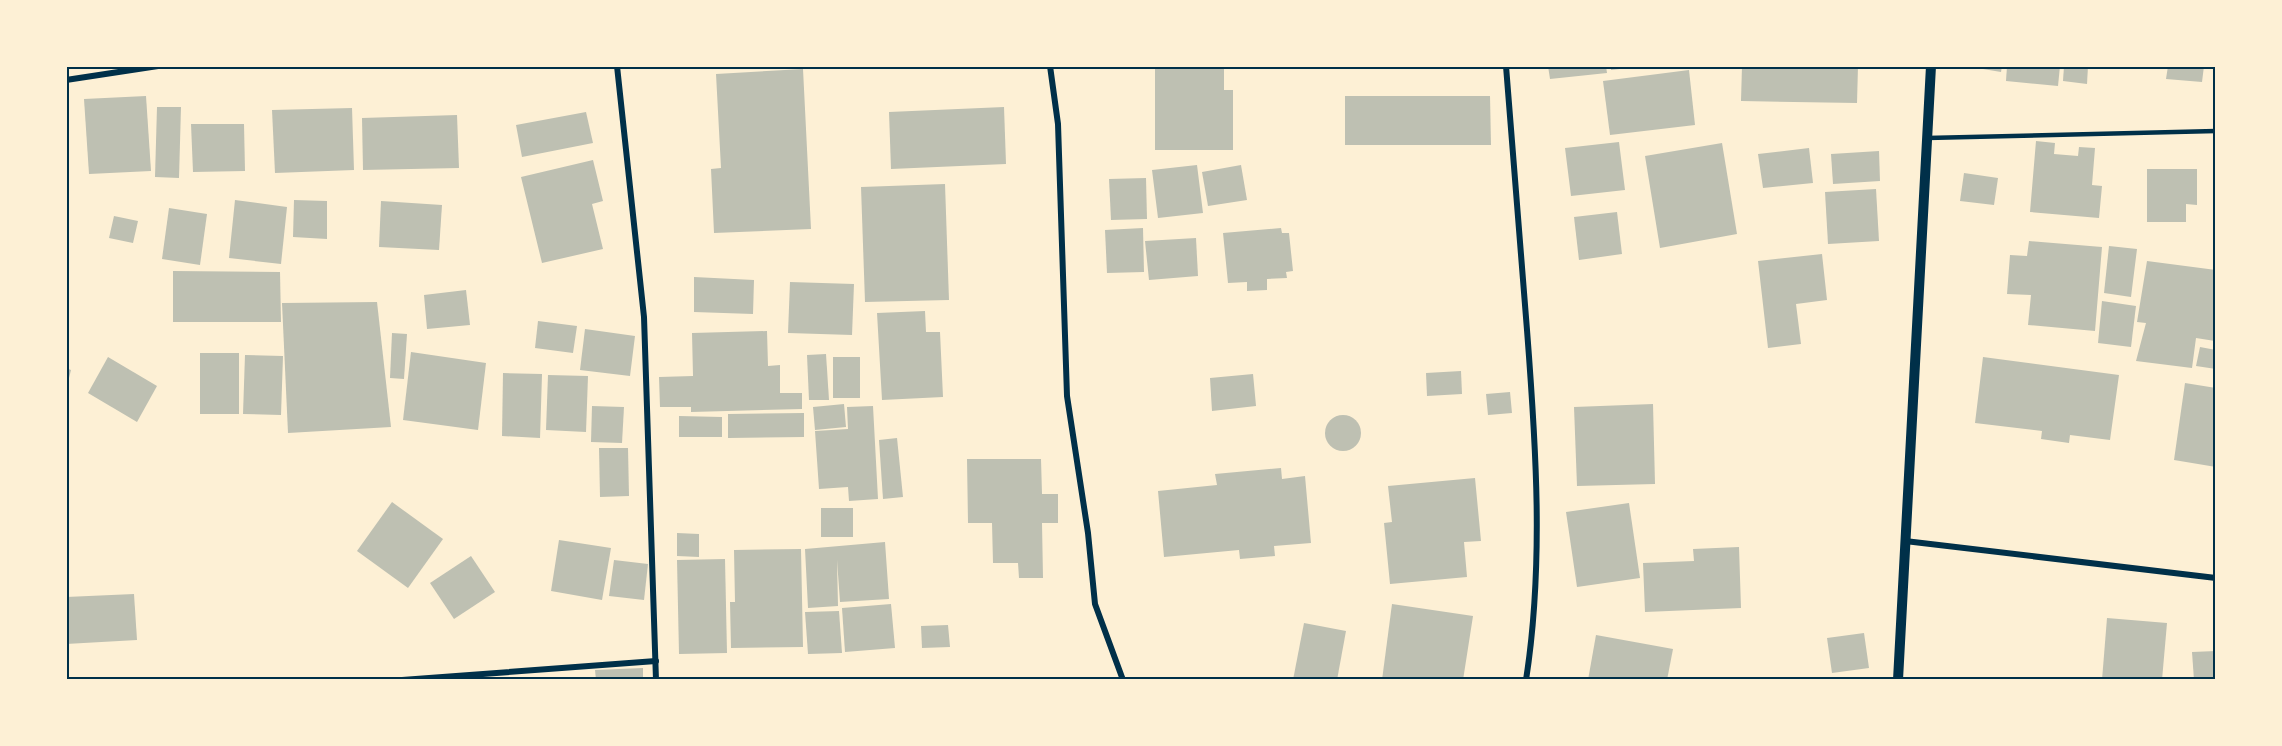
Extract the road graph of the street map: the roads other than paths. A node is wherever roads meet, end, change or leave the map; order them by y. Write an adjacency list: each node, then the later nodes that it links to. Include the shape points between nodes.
1 (158, 66): 6 (street)
2 (617, 66): 11 (street, via 644,317)
3 (1050, 66): 14 (street, via 1058,124 1067,396 1095,604)
4 (1506, 66): 15 (street, via 1533,414 1537,518 1535,623)
5 (1931, 66): 8 (street)
6 (66, 80)
7 (2216, 131): 8 (lane)
8 (1927, 138): 9 (street)
9 (1905, 541): 10 (street); 16 (street)
10 (2216, 578)
11 (656, 661): 12 (street); 13 (street)
12 (402, 680)
13 (656, 680)
14 (1123, 680)
15 (1526, 680)
16 (1898, 680)

